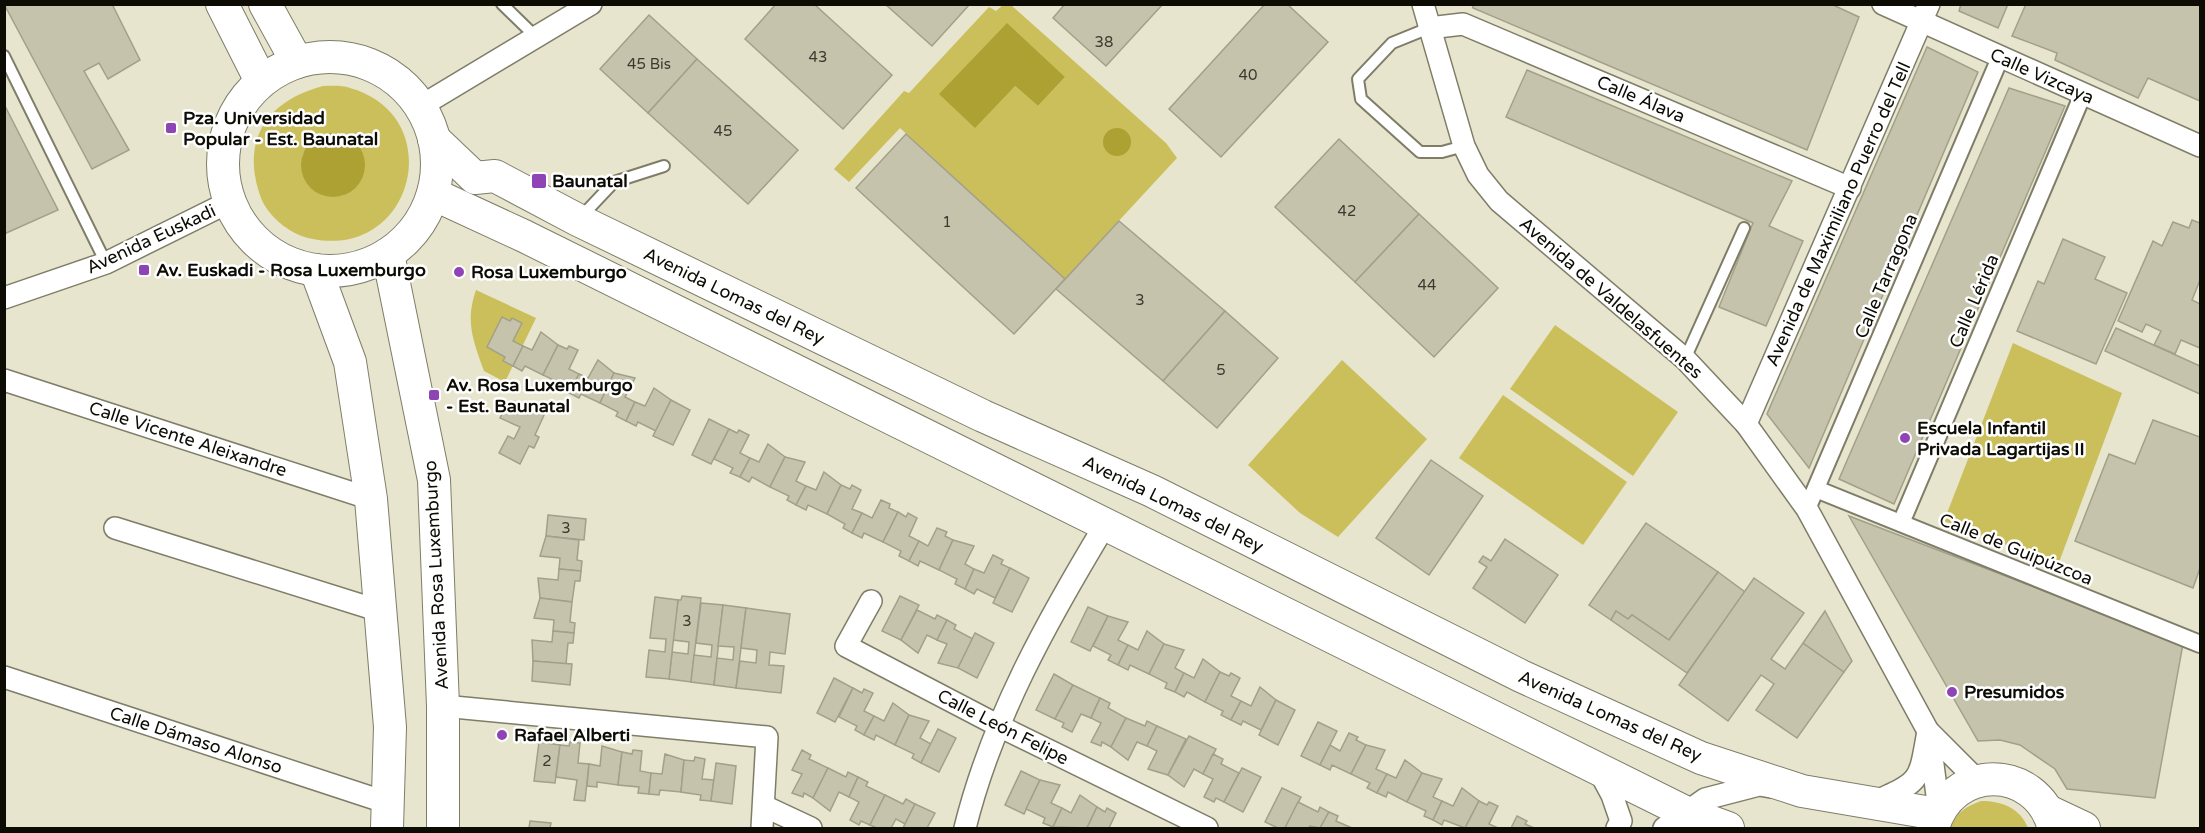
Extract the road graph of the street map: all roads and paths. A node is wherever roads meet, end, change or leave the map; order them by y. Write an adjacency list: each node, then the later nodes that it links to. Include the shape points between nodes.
1 (222, 4): 13 (main road)
2 (265, 4): 12 (main road)
3 (501, 4): 9 (lane)
4 (591, 4): 9 (street)
5 (1423, 4): 8 (street, Avenida de Valdelasfuentes)
6 (1883, 4): 7 (street, Calle Vizcaya)
7 (1926, 13): 11 (street, Calle Vizcaya); 20 (street, Avenida de Maximiliano Puerro del Tell)
8 (1429, 28): 17 (street, Avenida de Valdelasfuentes); 17 (lane, via 1392,43 1358,79 1361,99 1420,152); 20 (street, Calle Álava, via 1463,24)
9 (537, 38): 15 (street)
10 (4, 56): 26 (lane)
11 (2001, 58): 14 (street, Calle Vizcaya); 32 (street, Calle Tarragona)
12 (297, 62): 13 (main road); 15 (main road, via 331,57 366,63 397,81)
13 (261, 81): 22 (main road, via 239,106 226,135 222,169)
14 (2083, 94): 18 (street, Calle Vizcaya); 35 (street, Calle Lérida)
15 (421, 106): 16 (main road)
16 (434, 140): 21 (main road, via 437,167); 23 (main road, Avenida Lomas del Rey, via 475,178 495,176)
17 (1464, 146): 29 (street, Avenida de Valdelasfuentes, via 1478,175 1498,201)
18 (2200, 146)
19 (664, 166): 23 (lane, via 614,182)
20 (1850, 188): 31 (street, Avenida de Maximiliano Puerro del Tell)
21 (433, 194): 25 (main road, via 416,229); 36 (main road)
22 (229, 202): 26 (street, Avenida Euskadi); 27 (main road, via 256,241 279,258)
23 (578, 220): 47 (main road, Avenida Lomas del Rey, via 983,416 1152,491 1521,676 1701,758)
24 (1744, 228): 29 (lane)
25 (388, 254): 27 (main road, via 353,269); 42 (main road, Avenida Rosa Luxemburgo, via 434,480)
26 (106, 263): 28 (street, Avenida Euskadi)
27 (316, 270): 33 (main road, via 350,362)
28 (4, 298)
29 (1685, 359): 31 (street, Avenida de Valdelasfuentes)
30 (4, 380): 33 (street, Calle Vicente Aleixandre)
31 (1746, 424): 34 (street, Avenida de Valdelasfuentes)
32 (1816, 489): 34 (street, Calle Tarragona); 35 (street, Calle de Guipúzcoa)
33 (371, 499): 39 (main road)
34 (1807, 508): 44 (street, Avenida de Valdelasfuentes)
35 (1901, 523): 40 (street, Calle de Guipúzcoa)
36 (1105, 525): 43 (street, via 1035,644); 45 (main road)
37 (115, 528): 39 (street)
38 (871, 602): 43 (street, Calle León Felipe, via 846,646)
39 (380, 611): 50 (main road, via 390,727)
40 (2200, 645)
41 (4, 677): 50 (street, Calle Dámaso Alonso)
42 (443, 706): 49 (street, via 767,737); 54 (main road, Avenida Rosa Luxemburgo)
43 (999, 726): 57 (street); 58 (street, Calle León Felipe)
44 (1928, 731): 46 (street); 48 (street, via 1920,775 1903,789); 51 (street)
45 (1598, 769): 53 (main road); 59 (street, via 1621,822)
46 (1977, 780): 51 (main road, via 1957,790); 52 (main road, via 2002,779 2023,786 2042,800)
47 (1802, 791): 48 (main road, Avenida Lomas del Rey); 53 (street, via 1759,785 1705,799)
48 (1872, 803): 51 (main road, Avenida Lomas del Rey)
49 (764, 806): 55 (street); 56 (street)
50 (388, 816)
51 (1936, 818)
52 (2052, 820): 61 (main road)
53 (1675, 821): 60 (main road)
54 (443, 828)
55 (762, 828)
56 (811, 828)
57 (964, 828)
58 (1208, 828)
59 (1617, 828)
60 (1727, 828)
61 (2084, 828)

